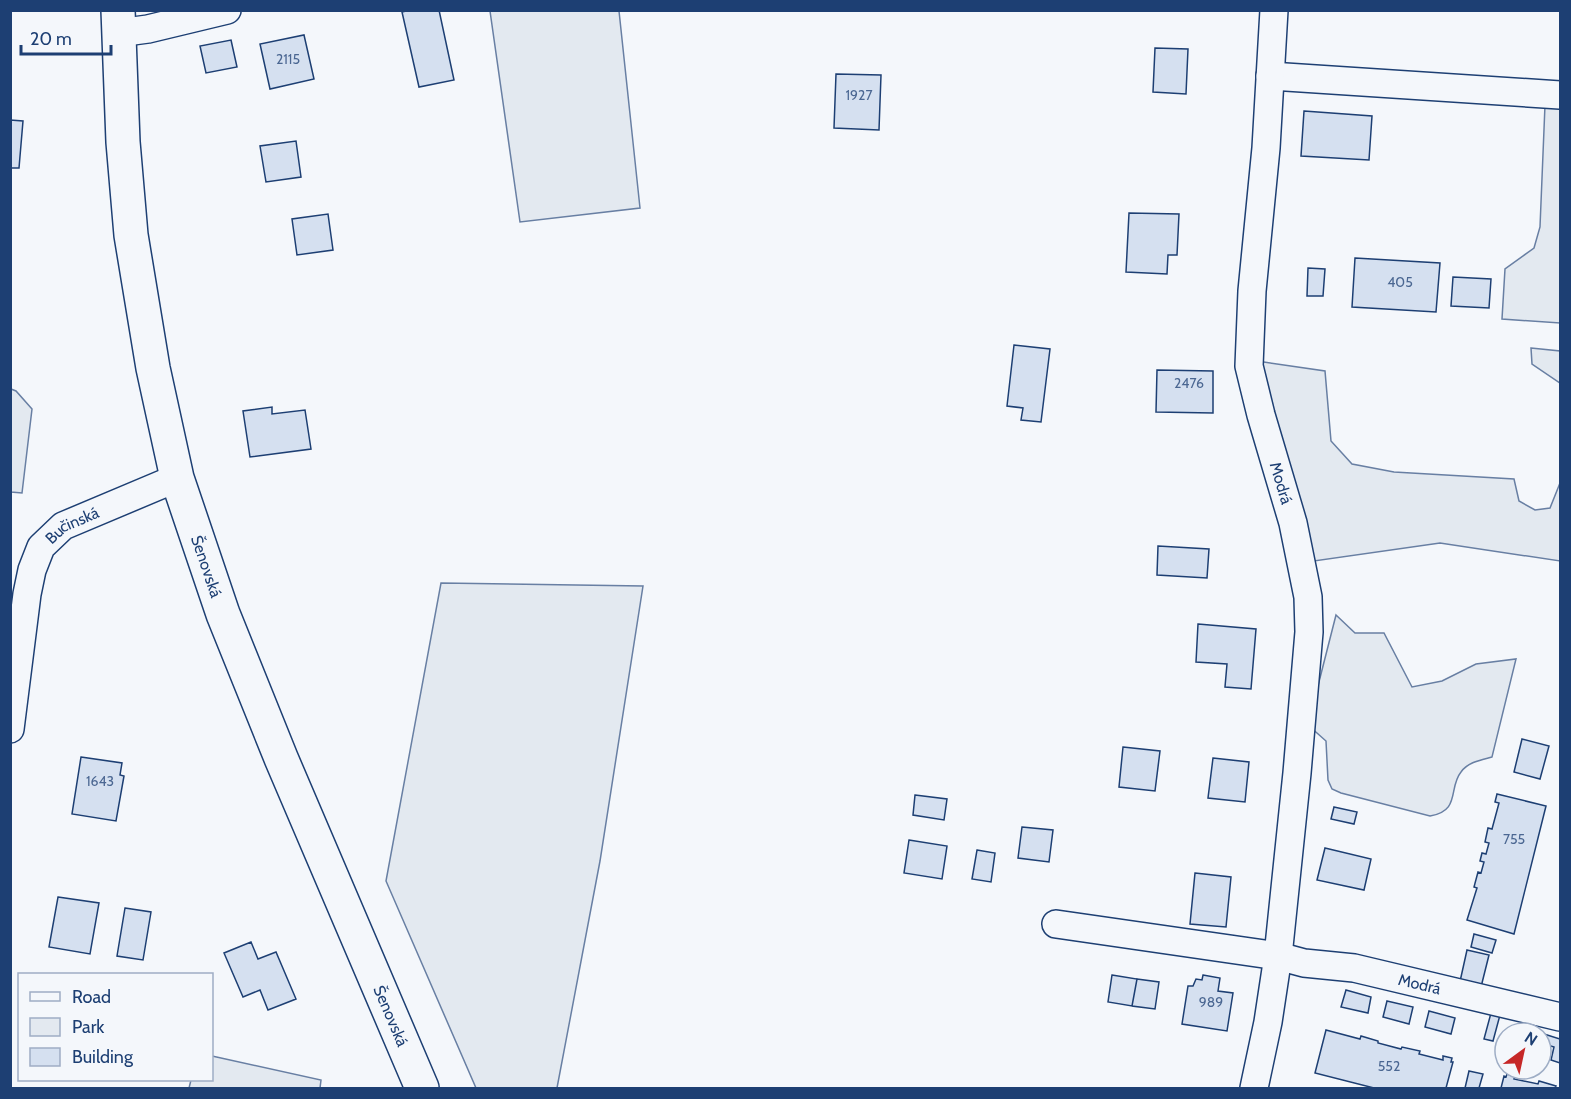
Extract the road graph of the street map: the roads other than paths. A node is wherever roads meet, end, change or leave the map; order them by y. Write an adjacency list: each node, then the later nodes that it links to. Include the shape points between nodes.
1 (227, 10): 3 (street, via 148,29)
2 (1274, 10): 4 (street, Modrá)
3 (118, 22): 6 (main road, Šenovská, via 131,235 153,368)
4 (1270, 76): 5 (street); 9 (street, Modrá, via 1249,366 1293,523 1308,597 1309,633)
5 (1560, 95)
6 (177, 478): 7 (street, Bučinská, via 63,526 41,547 27,594); 11 (main road, Šenovská, via 223,614)
7 (10, 729)
8 (1056, 924): 9 (street, Modrá)
9 (1278, 956): 10 (street, Modrá, via 1354,968); 12 (street, Modrá)
10 (1560, 1017)
11 (422, 1089)
12 (1254, 1089)

